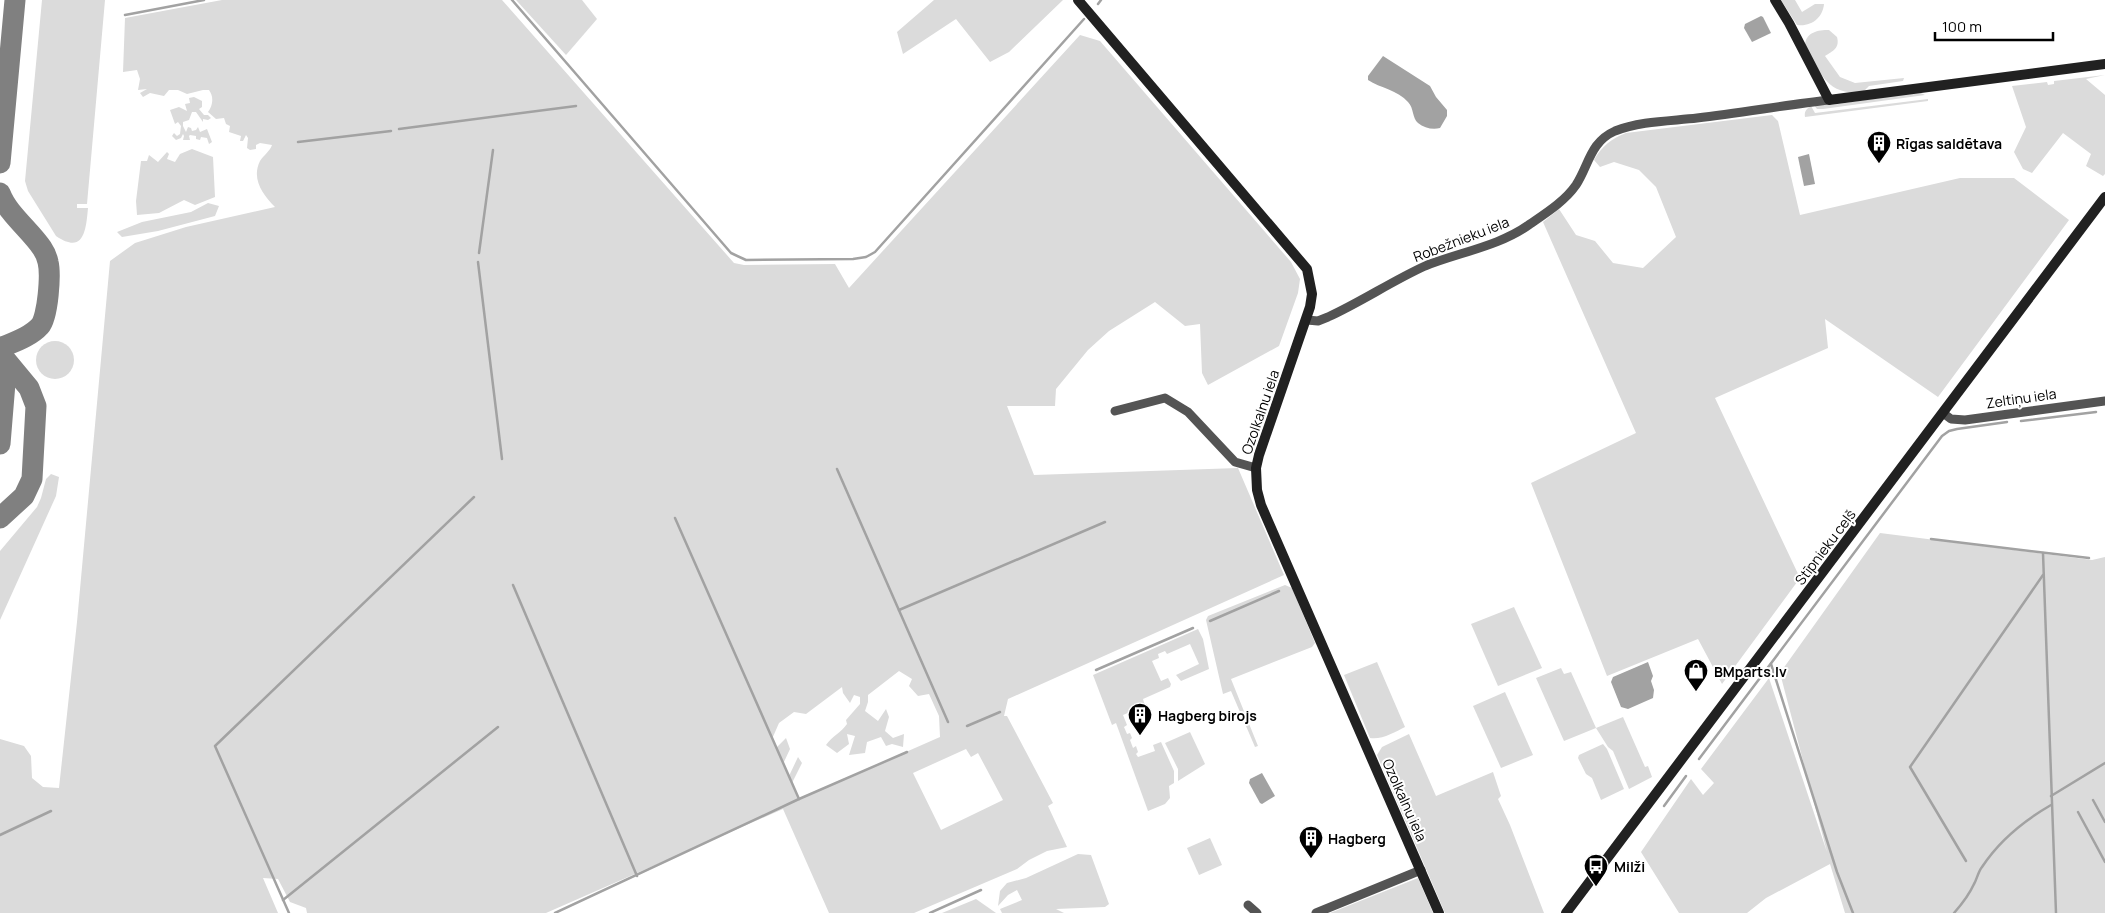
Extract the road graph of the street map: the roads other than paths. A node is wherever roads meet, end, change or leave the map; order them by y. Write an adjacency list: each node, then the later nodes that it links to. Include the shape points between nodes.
1 (1078, 0): 6 (street, Ozolkalnu iela, via 1300,259 1311,281)
2 (1775, 0): 4 (street)
3 (2105, 64): 4 (street)
4 (1829, 100): 6 (street, Robežnieku iela, via 1616,131 1598,144 1569,192 1518,232 1423,267 1328,317 1318,321)
5 (2105, 197): 9 (street, Stīpnieku ceļš)
6 (1307, 320): 10 (street, Ozolkalnu iela)
7 (2105, 401): 9 (street, Zeltiņu iela, via 1965,420 1951,419)
8 (1115, 411): 10 (street, via 1164,398 1188,412 1235,462)
9 (1943, 413): 16 (street, Stīpnieku ceļš)
10 (1256, 468): 11 (street, Ozolkalnu iela, via 1261,505)
11 (1421, 870): 14 (street); 15 (street, Ozolkalnu iela)
12 (1248, 904): 13 (street)
13 (1257, 913)
14 (1316, 913)
15 (1439, 913)
16 (1566, 913)

